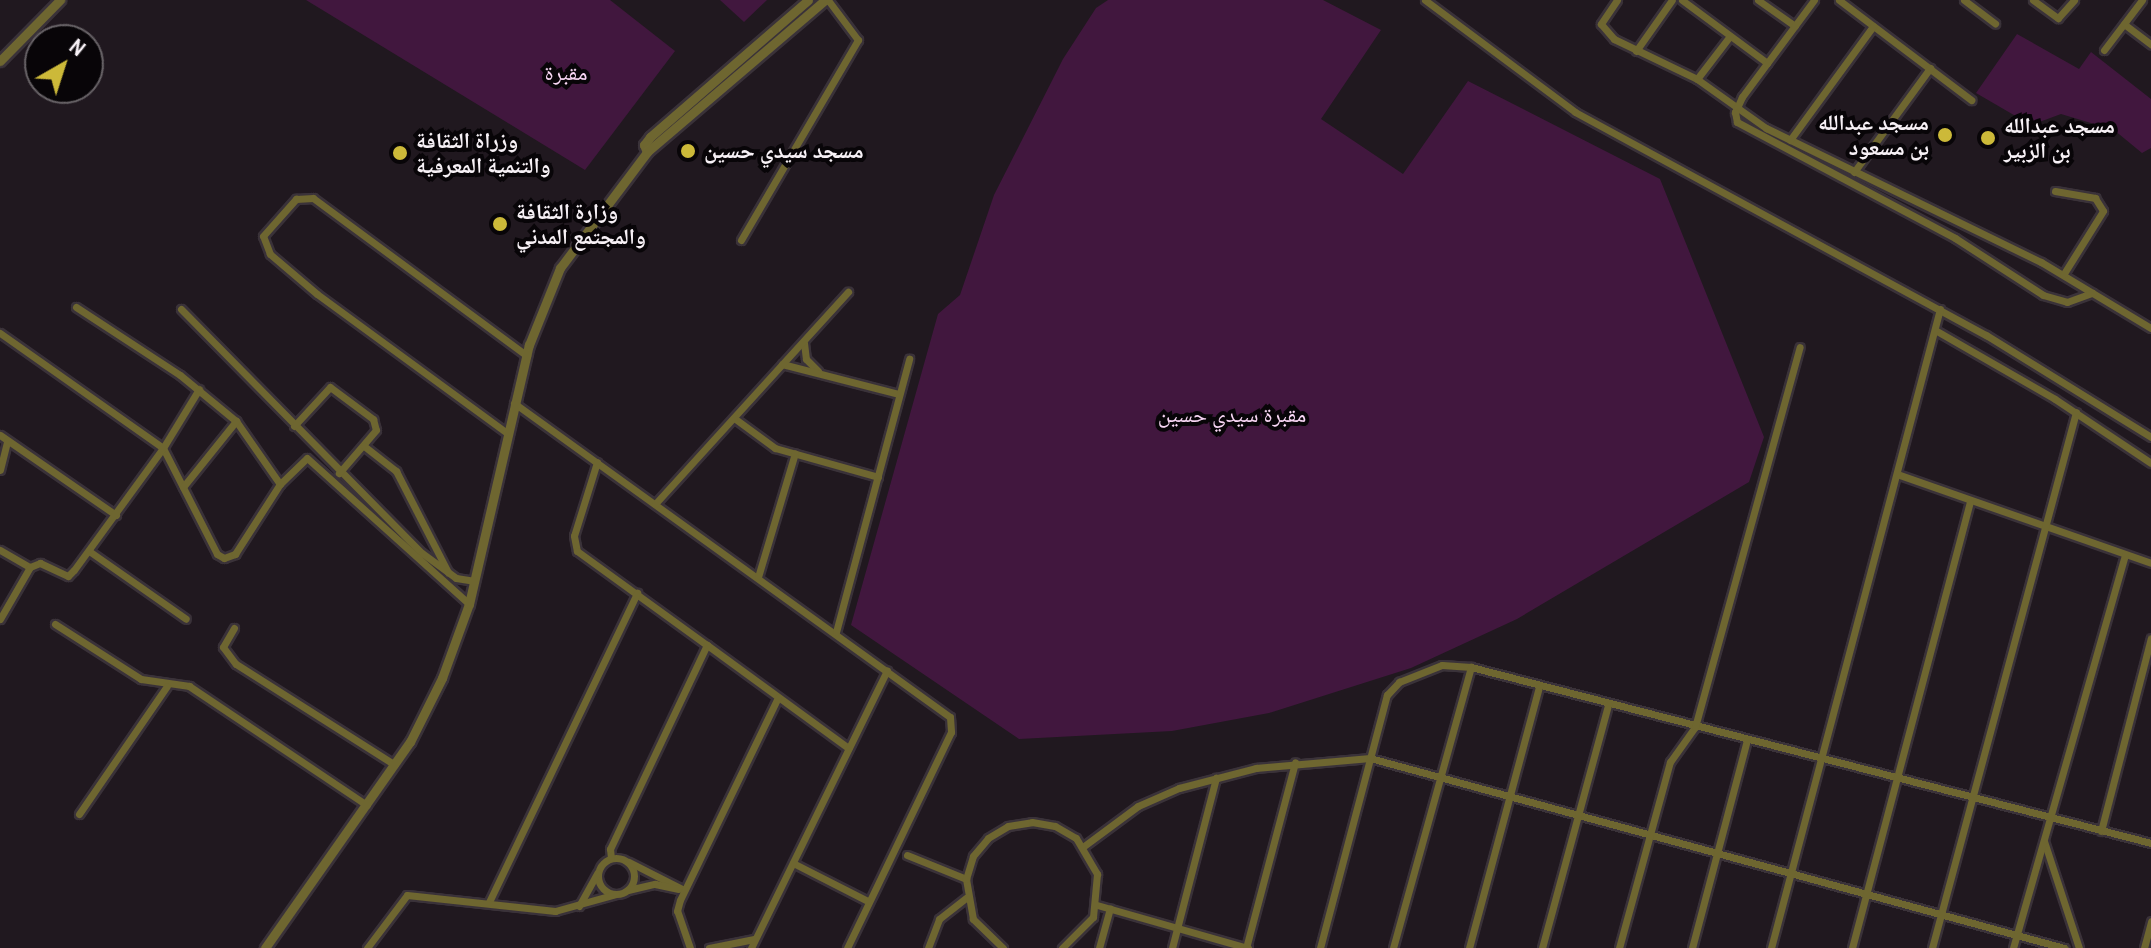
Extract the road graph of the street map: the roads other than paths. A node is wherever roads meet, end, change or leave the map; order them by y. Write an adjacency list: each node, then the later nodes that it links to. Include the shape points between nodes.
1 (60, 0): 23 (street)
2 (808, 0): 30 (street, via 650,137 644,145)
3 (827, 0): 30 (street); 33 (street, via 858,40)
4 (1425, 0): 39 (street, via 1584,118)
5 (1617, 0): 22 (street, via 1601,28)
6 (1672, 0): 22 (street)
7 (1682, 0): 19 (street)
8 (1758, 0): 17 (street)
9 (1814, 0): 17 (street)
10 (1839, 0): 18 (street)
11 (1964, 0): 15 (street)
12 (2033, 0): 13 (street, via 2057,18)
13 (2074, 0)
14 (2142, 0): 16 (street)
15 (1995, 23)
16 (2124, 24): 20 (street); 21 (street)
17 (1795, 26): 24 (street)
18 (1873, 26): 25 (street); 29 (street)
19 (1730, 36): 24 (street); 26 (street)
20 (2151, 44)
21 (2104, 50)
22 (1636, 51): 26 (street)
23 (0, 61)
24 (1767, 63): 28 (street)
25 (1930, 68): 27 (street); 31 (street)
26 (1697, 79): 28 (street)
27 (1971, 100)
28 (1736, 109): 29 (street); 36 (street, via 1740,124 1955,238 2032,289 2067,302)
29 (1790, 140): 31 (street)
30 (647, 152): 45 (street, via 560,268)
31 (1854, 172): 34 (street)
32 (2055, 191): 34 (street, via 2095,198 2103,211)
33 (741, 240)
34 (2063, 275): 36 (street)
35 (848, 292): 43 (street)
36 (2092, 293): 40 (street)
37 (76, 307): 50 (street)
38 (181, 309): 57 (street)
39 (1940, 309): 41 (street); 49 (street)
40 (2151, 328)
41 (1935, 330): 52 (street); 69 (street)
42 (0, 333): 63 (street)
43 (804, 342): 47 (street); 48 (street, via 806,359)
44 (1800, 347): 100 (street)
45 (527, 356): 53 (street); 58 (street, via 313,198 296,199 263,236 270,254 317,294)
46 (909, 359): 51 (street)
47 (782, 364): 48 (street); 55 (street)
48 (818, 371): 51 (street)
49 (2061, 379): 52 (street); 60 (street)
50 (199, 389): 56 (street); 63 (street)
51 (899, 394): 70 (street)
52 (2055, 399): 54 (street)
53 (514, 403): 58 (street); 65 (street)
54 (2076, 412): 66 (street); 76 (street)
55 (734, 418): 64 (street, via 765,444); 74 (street)
56 (236, 421): 71 (street); 72 (street)
57 (294, 426): 62 (street, via 323,392 339,389 376,424); 68 (street)
58 (507, 433): 84 (street)
59 (0, 435): 61 (street)
60 (2151, 437)
61 (7, 441): 67 (street); 75 (street)
62 (364, 446): 68 (street); 82 (street, via 396,471)
63 (163, 448): 72 (street); 75 (street)
64 (795, 453): 70 (street); 83 (street)
65 (597, 462): 74 (street); 85 (street, via 575,546)
66 (2151, 463)
67 (0, 470)
68 (339, 473): 82 (street)
69 (1897, 474): 73 (street); 104 (street)
70 (878, 477): 91 (street)
71 (280, 484): 72 (street, via 235,554 224,558 217,554); 86 (street, via 307,458)
72 (183, 487)
73 (1970, 502): 76 (street); 109 (street)
74 (655, 504): 83 (street)
75 (116, 515): 78 (street)
76 (2041, 528): 79 (street); 111 (street)
77 (0, 550): 81 (street)
78 (89, 551): 81 (street, via 68,576 40,563); 88 (street)
79 (2125, 555): 80 (street); 115 (street)
80 (2151, 563)
81 (30, 567): 87 (street)
82 (449, 574): 84 (street)
83 (758, 577): 91 (street)
84 (475, 581): 86 (street)
85 (637, 593): 93 (street); 135 (street)
86 (469, 604): 106 (street, via 425,715)
87 (0, 619)
88 (186, 619)
89 (55, 624): 96 (street, via 141,679)
90 (234, 628): 106 (street, via 223,647 236,664)
91 (836, 632): 95 (street)
92 (2151, 638): 116 (street)
93 (707, 645): 98 (street); 123 (street, via 610,849)
94 (1471, 667): 97 (street); 103 (street, via 1442,665 1395,685 1385,700); 107 (street)
95 (887, 670): 102 (street); 134 (street, via 945,711 952,728)
96 (167, 686): 112 (street, via 189,686); 113 (street)
97 (1539, 686): 99 (street); 110 (street)
98 (778, 697): 102 (street); 129 (street)
99 (1608, 705): 100 (street); 114 (street)
100 (1695, 727): 101 (street); 117 (street, via 1670,762)
101 (1747, 740): 104 (street); 121 (street)
102 (848, 748): 125 (street)
103 (1370, 758): 105 (street); 107 (street); 155 (street)
104 (1821, 760): 109 (street); 127 (street)
105 (1295, 762): 108 (street); 154 (street)
106 (395, 765): 112 (street)
107 (1439, 775): 110 (street); 156 (street)
108 (1216, 778): 120 (street, via 1147,801); 141 (street)
109 (1897, 780): 111 (street); 131 (street)
110 (1510, 795): 114 (street); 157 (street)
111 (1970, 800): 115 (street); 139 (street)
112 (367, 805): 144 (street)
113 (79, 814)
114 (1578, 814): 117 (street); 158 (street)
115 (2048, 820): 116 (street); 118 (street)
116 (2101, 831): 119 (street)
117 (1648, 834): 121 (street); 159 (street)
118 (2043, 839): 142 (street); 166 (street)
119 (2151, 843)
120 (1084, 846): 128 (street, via 1055,826 1008,826 980,846); 136 (street, via 1097,874)
121 (1717, 853): 127 (street); 160 (street)
122 (907, 855): 128 (street)
123 (611, 858): 124 (street); 126 (street)
124 (627, 861): 129 (street); 130 (street, via 634,876)
125 (793, 863): 134 (street); 143 (street)
126 (599, 869): 132 (street, via 601,886); 137 (street)
127 (1791, 871): 131 (street); 161 (street)
128 (966, 879): 133 (street)
129 (684, 890): 130 (street, via 655,884); 146 (street, via 677,911)
130 (627, 891): 132 (street)
131 (1866, 891): 139 (street); 162 (street)
132 (616, 894): 137 (street)
133 (966, 898): 149 (street, via 939,919); 150 (street, via 979,929)
134 (868, 901): 148 (street)
135 (489, 902): 137 (street, via 555,911); 145 (street, via 407,895)
136 (1097, 905): 138 (street); 151 (street, via 1086,928)
137 (579, 906)
138 (1110, 908): 141 (street); 152 (street)
139 (1941, 911): 142 (street); 163 (street)
140 (2151, 923): 167 (street)
141 (1177, 928): 153 (street); 154 (street)
142 (2018, 933): 164 (street); 165 (street)
143 (753, 944): 147 (street)
144 (265, 948)
145 (367, 948)
146 (690, 948)
147 (709, 948)
148 (847, 948)
149 (928, 948)
150 (1003, 948)
151 (1062, 948)
152 (1099, 948)
153 (1172, 948)
154 (1247, 948)
155 (1320, 948)
156 (1393, 948)
157 (1469, 948)
158 (1542, 948)
159 (1619, 948)
160 (1692, 948)
161 (1771, 948)
162 (1852, 948)
163 (1932, 948)
164 (2013, 948)
165 (2064, 948)
166 (2079, 948)
167 (2144, 948)

